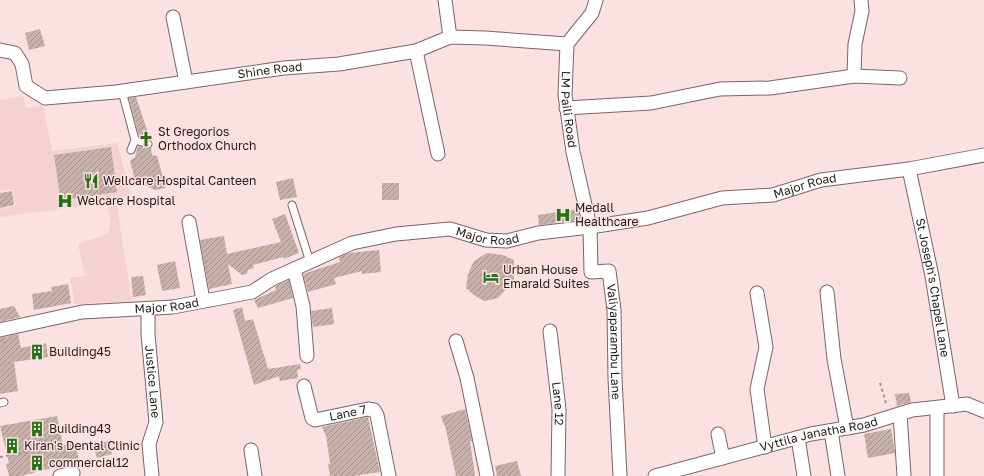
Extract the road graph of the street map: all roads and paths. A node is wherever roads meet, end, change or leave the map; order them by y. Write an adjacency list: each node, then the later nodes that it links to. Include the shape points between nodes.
1 (445, 0): 5 (street)
2 (596, 0): 6 (street, via 592,13)
3 (861, 0): 9 (street, via 862,11 855,44)
4 (173, 17): 11 (street)
5 (450, 37): 6 (street, Shine Road); 8 (street, Shine Road)
6 (567, 44): 13 (street, LM Paili Road)
7 (0, 50): 12 (street, Shine Road, via 15,53 22,64 26,86 45,98)
8 (416, 52): 11 (street, Shine Road); 17 (street)
9 (854, 76): 10 (street); 13 (street, via 770,88 720,89 651,103)
10 (900, 78)
11 (186, 82): 12 (street, Shine Road)
12 (122, 91): 14 (lane)
13 (566, 108): 22 (street, LM Paili Road)
14 (135, 140): 15 (lane); 16 (lane)
15 (148, 144)
16 (131, 150)
17 (438, 154)
18 (984, 155): 19 (street, Major Road)
19 (909, 169): 22 (street, Major Road, via 821,180 773,195 722,198 648,218); 35 (street, St Joseph's Chapel Lane, via 932,276)
20 (292, 205): 23 (lane)
21 (189, 222): 27 (street)
22 (590, 227): 23 (street, Major Road, via 538,233 507,241 486,240 450,229 396,234 352,243); 54 (street, Valiyaparambu Lane, via 591,272 609,271 614,310)
23 (310, 262): 24 (street, Major Road)
24 (294, 269): 27 (street, Major Road, via 252,292); 32 (street, via 303,306)
25 (828, 292): 39 (street, via 834,359)
26 (757, 293): 44 (street, via 766,347 757,389)
27 (203, 300): 28 (street, Major Road, via 173,307)
28 (148, 309): 29 (street, Major Road, via 82,312); 49 (street, Justice Lane, via 156,422 149,444)
29 (0, 330)
30 (550, 331): 53 (street, Lane 12, via 559,409)
31 (456, 341): 52 (street, via 467,378)
32 (306, 356)
33 (880, 383): 38 (path)
34 (304, 386): 51 (street, Lane 7, via 312,418 315,420 374,410 377,414)
35 (953, 406): 36 (street, Vyttila Janatha Road); 37 (street, Vyttila Janatha Road, via 966,404)
36 (937, 408): 38 (street, Vyttila Janatha Road, via 912,410); 59 (street)
37 (984, 411)
38 (895, 415): 39 (street, Vyttila Janatha Road); 58 (street)
39 (847, 428): 40 (street, Vyttila Janatha Road)
40 (831, 431): 42 (street, Vyttila Janatha Road); 57 (street)
41 (718, 434): 47 (street)
42 (798, 438): 44 (street, Vyttila Janatha Road); 56 (street)
43 (62, 445): 46 (path)
44 (765, 447): 47 (street, Vyttila Janatha Road)
45 (250, 450): 50 (street)
46 (0, 457)
47 (723, 458): 48 (street, Vyttila Janatha Road)
48 (688, 472): 55 (street, Vyttila Janatha Road)
49 (152, 476)
50 (255, 476)
51 (389, 476)
52 (488, 476)
53 (558, 476)
54 (620, 476)
55 (655, 476)
56 (804, 476)
57 (838, 476)
58 (904, 476)
59 (937, 476)

